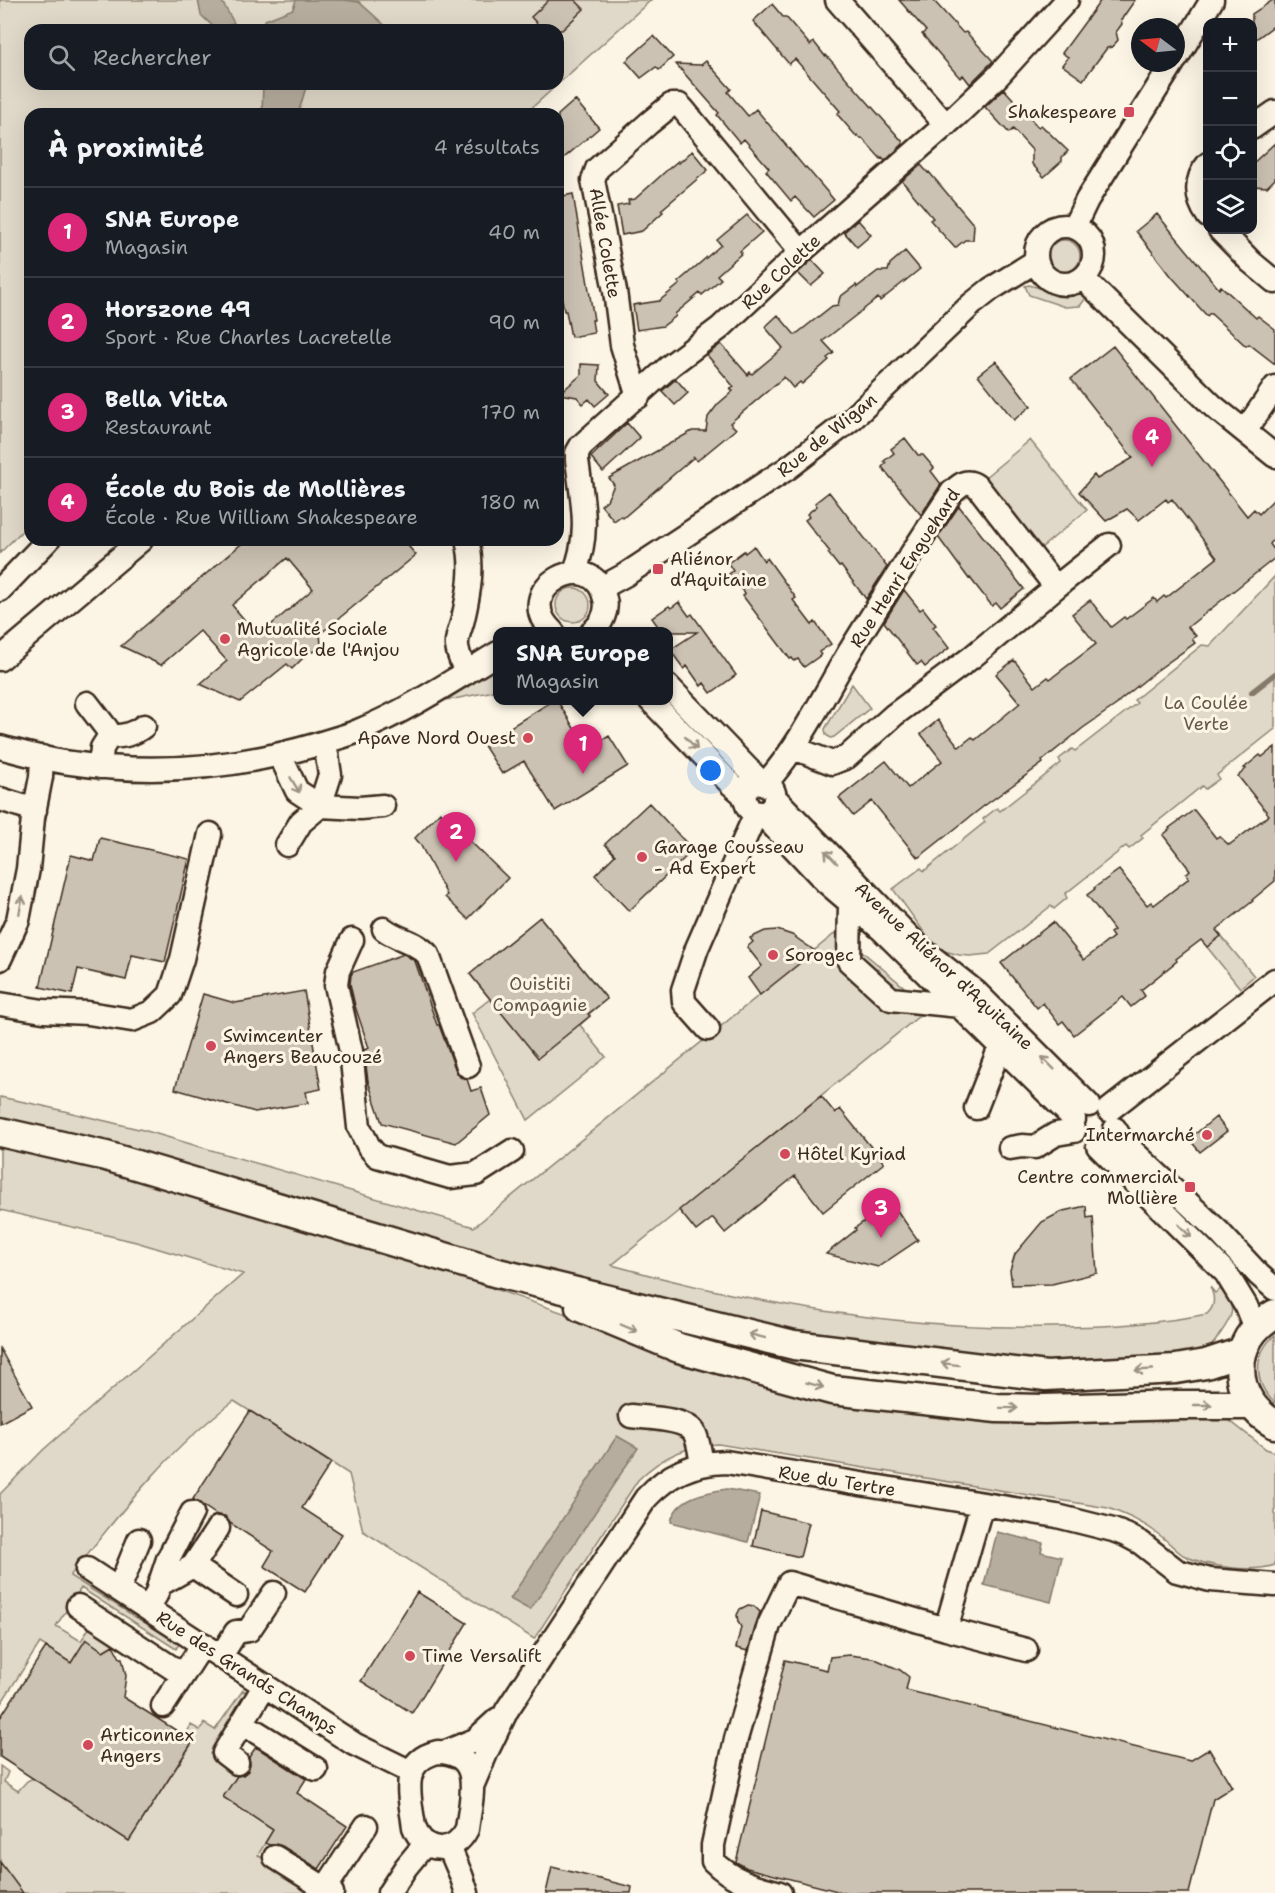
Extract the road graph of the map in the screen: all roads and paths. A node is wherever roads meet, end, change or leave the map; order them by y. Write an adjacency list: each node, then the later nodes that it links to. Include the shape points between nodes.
1 (837, 0): 7 (street)
2 (1067, 0): 7 (street, Rue Colette, via 997,77)
3 (1212, 0): 4 (street)
4 (1185, 44)
5 (1167, 72): 11 (street)
6 (1275, 112): 8 (street)
7 (945, 125): 13 (street, Rue Colette)
8 (1256, 126)
9 (1203, 170): 10 (street, via 1197,185)
10 (1203, 208)
11 (1074, 227): 14 (street, via 1053,228 1045,233 1039,241); 15 (street, via 1090,240 1093,250 1090,270)
12 (1224, 234): 16 (street)
13 (801, 252): 18 (street, Rue Colette); 18 (street, Allée Colette, via 679,105 671,105 597,169 594,180 622,345)
14 (1036, 261): 15 (street, via 1041,272 1060,284); 27 (street, Rue de Wigan, via 972,304 853,418 788,468)
15 (1083, 278): 19 (street, via 1213,406)
16 (1275, 282)
17 (1275, 387): 19 (street)
18 (638, 397): 25 (street, Rue Colette, via 577,453 585,525)
19 (1243, 429): 20 (street)
20 (1275, 456)
21 (1108, 545): 26 (street)
22 (42, 546): 28 (street)
23 (134, 546): 32 (street)
24 (469, 546): 33 (street, via 471,574 457,646)
25 (574, 573): 27 (street, via 591,578); 29 (street, via 556,577 544,590)
26 (1056, 587): 41 (street, via 847,757 832,763); 41 (street, Rue Henri Enguehard, via 978,487 974,483 960,484 902,567)
27 (601, 588): 30 (street, via 606,604)
28 (0, 590)
29 (541, 627)
30 (604, 627)
31 (493, 656): 33 (street)
32 (0, 659)
33 (466, 673): 39 (street, via 415,704 357,732)
34 (673, 691): 45 (street, Avenue Aliénor d'Aquitaine)
35 (87, 704): 38 (street)
36 (655, 705): 45 (street, Avenue Aliénor d'Aquitaine, one-way to 45, via 731,784)
37 (144, 726): 38 (street, via 125,736)
38 (109, 737): 44 (street, via 102,748)
39 (325, 742): 42 (street); 47 (street, via 330,775)
40 (0, 747): 43 (street)
41 (794, 748): 45 (street, Rue Henri Enguehard)
42 (280, 755): 44 (street, via 169,769); 47 (street, one-way to 47, via 297,791)
43 (42, 757): 44 (street); 49 (street)
44 (100, 766)
45 (761, 798): 51 (street, Avenue Aliénor d'Aquitaine); 53 (street); 65 (street, Avenue Aliénor d'Aquitaine, one-way to 45, via 976,993 918,946)
46 (0, 799): 49 (street)
47 (320, 806): 48 (street); 52 (street, via 301,822)
48 (383, 806)
49 (34, 810): 57 (street, one-way to 49, via 18,920)
50 (210, 834): 59 (street, via 182,959 170,995 152,1012 132,1020)
51 (785, 839): 53 (street, via 758,840); 54 (street, Avenue Aliénor d'Aquitaine)
52 (286, 845)
53 (739, 852): 61 (street, via 682,990 684,1002)
54 (850, 903): 60 (street, Avenue Aliénor d'Aquitaine); 60 (street, via 849,962 891,999)
55 (384, 929): 63 (street, via 417,945 428,955)
56 (352, 940): 68 (street, via 336,985 351,1051 359,1127 369,1147 377,1156 450,1177 476,1174)
57 (0, 959)
58 (1275, 980): 65 (street)
59 (0, 1004)
60 (960, 1006): 62 (street, Avenue Aliénor d'Aquitaine)
61 (708, 1029)
62 (1000, 1047): 64 (street); 65 (street, Avenue Aliénor d'Aquitaine)
63 (468, 1066)
64 (976, 1108)
65 (1092, 1119): 67 (street, via 1035,1147); 70 (street, Avenue Aliénor d'Aquitaine, via 1123,1142); 71 (street, one-way to 71, via 1109,1140 1098,1146 1226,1273)
66 (0, 1132): 69 (main road, via 106,1156)
67 (1010, 1148)
68 (512, 1151)
69 (498, 1273): 71 (main road, one-way to 69, via 1206,1364 1046,1376 794,1344); 72 (main road, one-way to 72, via 679,1348 832,1390 997,1408)
70 (1275, 1289)
71 (1258, 1332): 72 (main road, via 1240,1366 1241,1380)
72 (1252, 1405): 74 (main road)
73 (631, 1416): 75 (street, via 687,1425 696,1437)
74 (1275, 1424)
75 (702, 1464): 76 (street, Rue du Tertre, via 726,1462); 95 (street, Rue du Tertre, via 675,1474 646,1498)
76 (982, 1504): 83 (street, Rue du Tertre, via 1113,1530 1141,1543 1177,1571 1210,1580); 89 (street)
77 (192, 1513): 82 (street)
78 (218, 1528): 80 (street)
79 (139, 1540): 84 (street)
80 (193, 1566): 82 (street); 86 (street)
81 (87, 1569): 84 (street, Rue des Grands Champs)
82 (159, 1585): 88 (street)
83 (1275, 1585)
84 (119, 1588): 88 (street, Rue des Grands Champs)
85 (274, 1593): 90 (street, via 249,1630 236,1632)
86 (236, 1594)
87 (78, 1606): 92 (street)
88 (148, 1608): 90 (street, Rue des Grands Champs)
89 (946, 1629): 91 (street); 109 (street, via 789,1583 770,1625 736,1739 712,1845 713,1861 724,1872 749,1885)
90 (212, 1650): 92 (street); 93 (street, Rue des Grands Champs)
91 (1026, 1650)
92 (183, 1675): 94 (street)
93 (265, 1685): 96 (street); 100 (street, Rue des Grands Champs, via 354,1744)
94 (163, 1706)
95 (507, 1710): 97 (street, Rue du Tertre, via 475,1740); 101 (street, Rue du Tertre)
96 (242, 1723): 98 (street, via 224,1753); 99 (street)
97 (446, 1752): 100 (street, via 422,1758); 101 (street, via 465,1763)
98 (237, 1763)
99 (316, 1769)
100 (411, 1772): 103 (street, via 414,1827)
101 (473, 1784): 104 (street, via 467,1829)
102 (366, 1826): 106 (street)
103 (425, 1844): 104 (street); 107 (street)
104 (449, 1847): 108 (street)
105 (275, 1857): 106 (street)
106 (329, 1891)
107 (389, 1893)
108 (467, 1893)
109 (780, 1893)

